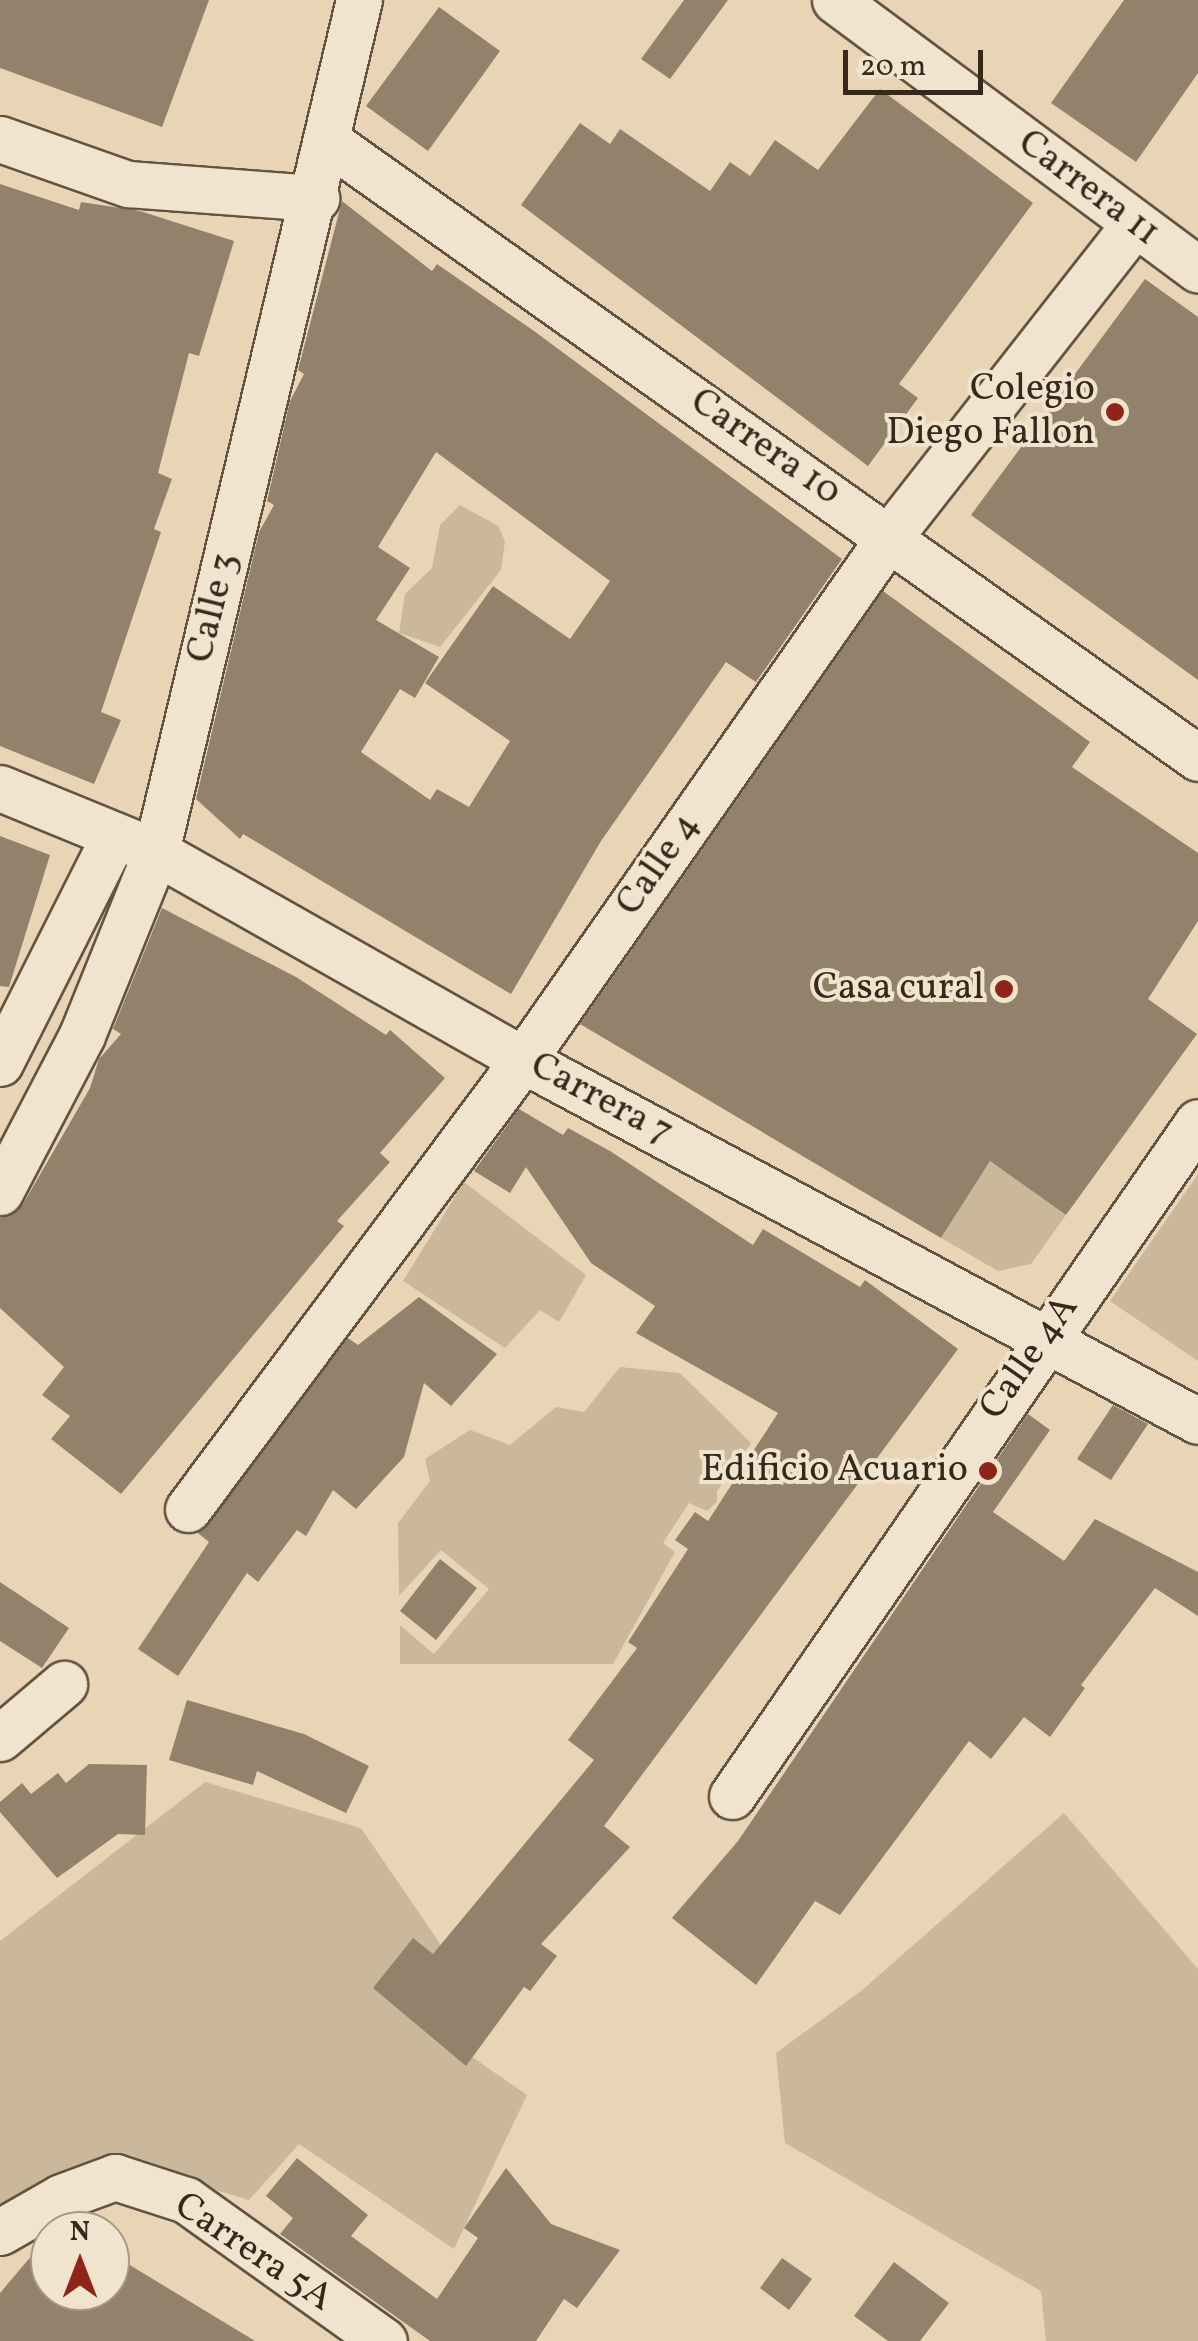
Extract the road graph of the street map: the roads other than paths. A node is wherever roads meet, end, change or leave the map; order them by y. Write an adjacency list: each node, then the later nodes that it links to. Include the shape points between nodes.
1 (835, 0): 3 (street, Carrera 11)
2 (349, 4): 5 (street, Calle 3)
3 (886, 14): 7 (street, Carrera 11)
4 (0, 139): 6 (street, via 128,184)
5 (329, 142): 6 (street, Calle 3); 9 (street, Carrera 10)
6 (316, 198): 13 (street, Calle 3)
7 (1134, 225): 8 (street, Carrera 11); 9 (street, Calle 4)
8 (1198, 270)
9 (890, 536): 10 (street, Carrera 10); 14 (street, Calle 4)
10 (1198, 758)
11 (0, 788): 12 (street, Carrera 7)
12 (114, 836): 13 (street, Carrera 7); 15 (street)
13 (156, 852): 14 (street, Carrera 7); 17 (street, Calle 3, via 82,1035)
14 (523, 1060): 18 (street, Carrera 7); 20 (street, Calle 4)
15 (0, 1063)
16 (1198, 1122): 18 (street, Calle 4A)
17 (0, 1192)
18 (1045, 1334): 19 (street, Carrera 7); 23 (street, Calle 4A)
19 (1198, 1421)
20 (188, 1508)
21 (64, 1684): 22 (street)
22 (0, 1738)
23 (732, 1796)
24 (0, 2232): 25 (street, Carrera 5A, via 60,2197 115,2177 186,2200)
25 (384, 2341)

